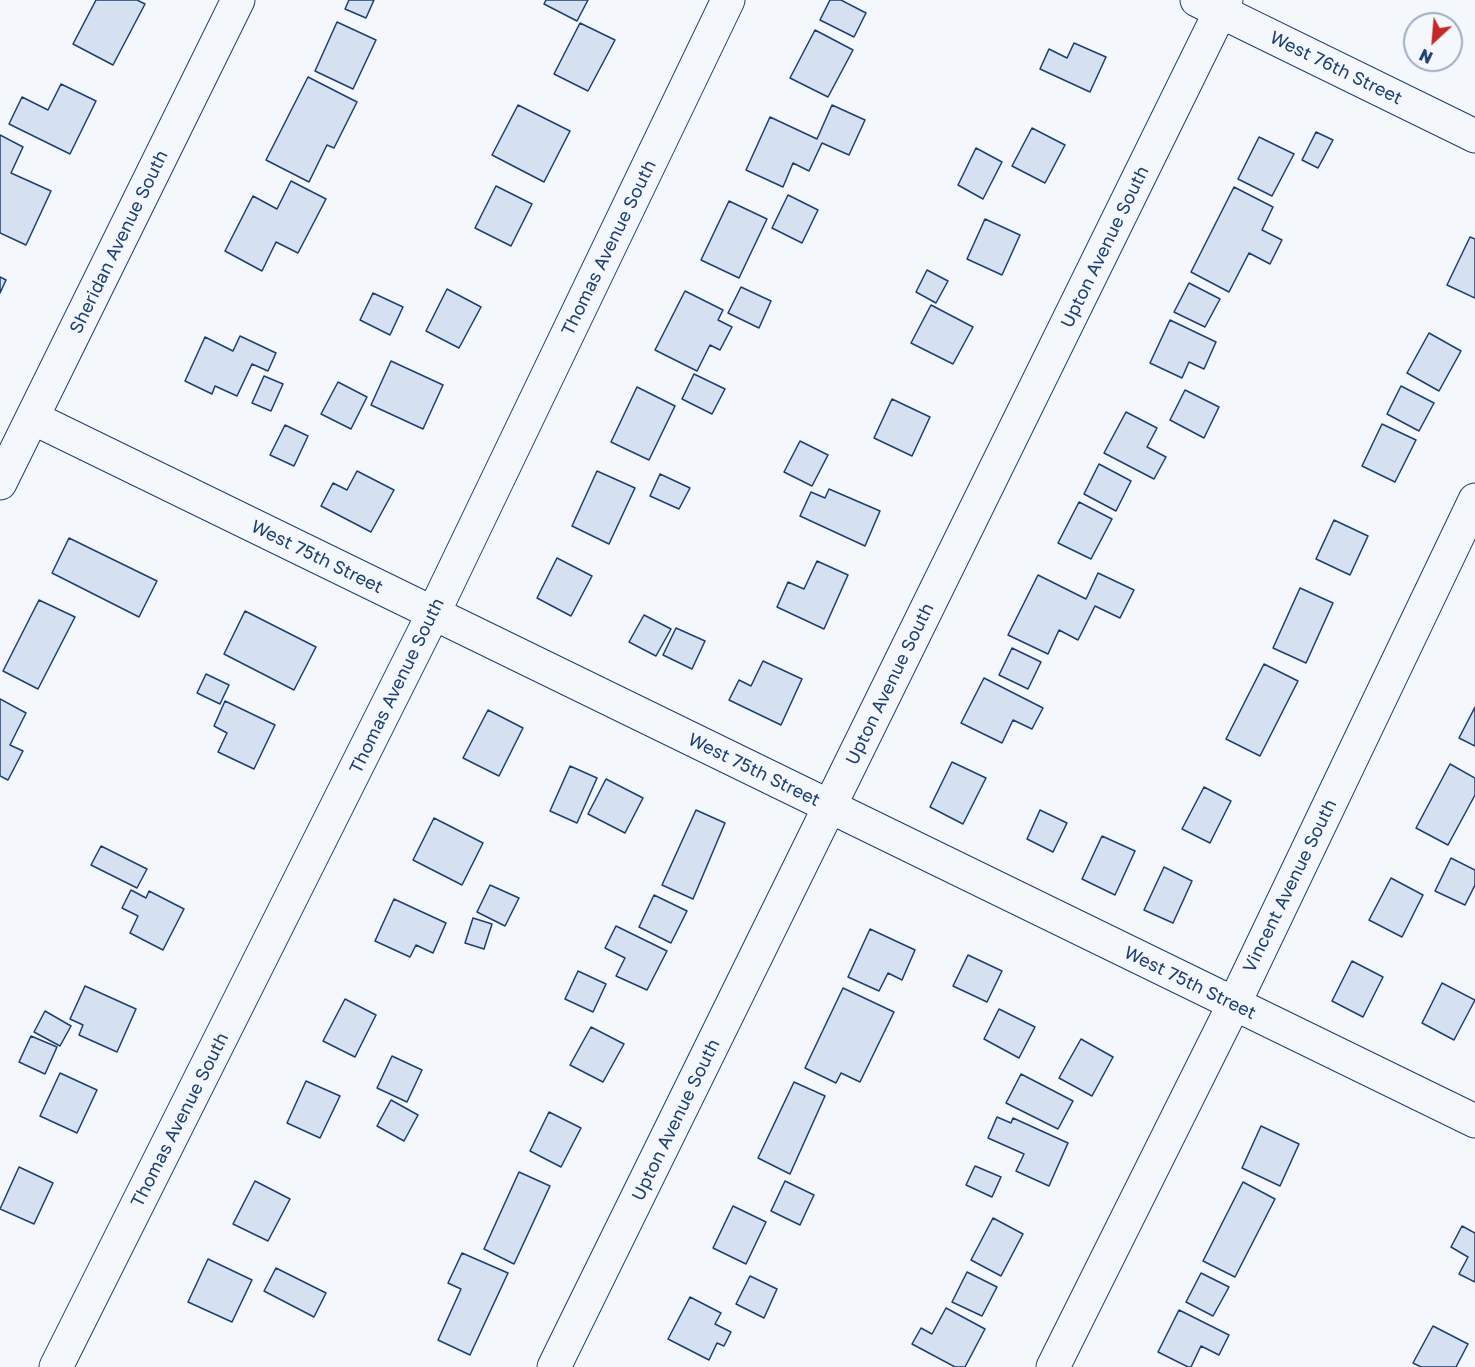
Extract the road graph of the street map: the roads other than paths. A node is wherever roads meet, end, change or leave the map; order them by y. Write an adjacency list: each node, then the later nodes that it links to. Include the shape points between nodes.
1 (238, 0): 5 (street, Sheridan Avenue South)
2 (729, 0): 8 (street, Thomas Avenue South)
3 (1214, 4): 4 (street, West 76th Street); 9 (street, Upton Avenue South)
4 (1475, 136)
5 (33, 418): 6 (street, Sheridan Avenue South); 8 (street, West 75th Street)
6 (0, 483)
7 (1475, 500): 10 (street, Vincent Avenue South)
8 (433, 614): 9 (street, West 75th Street); 12 (street, Thomas Avenue South)
9 (830, 807): 10 (street, West 75th Street); 13 (street, Upton Avenue South)
10 (1234, 1004): 11 (street, West 75th Street); 14 (street, Vincent Avenue South)
11 (1475, 1120)
12 (56, 1367)
13 (554, 1367)
14 (1053, 1367)

